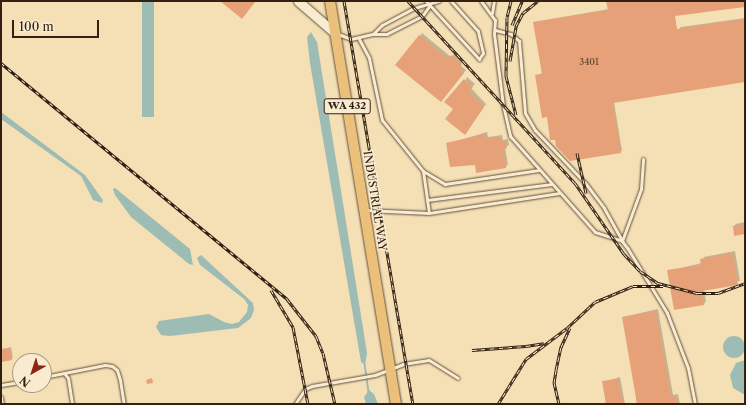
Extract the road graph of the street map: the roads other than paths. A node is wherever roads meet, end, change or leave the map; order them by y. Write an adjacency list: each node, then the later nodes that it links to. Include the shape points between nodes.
1 (298, 1): 11 (main road)
2 (330, 1): 11 (main road, INDUSTRIAL WAY / WA 432)
3 (426, 1): 8 (lane)
4 (438, 1): 8 (lane)
5 (451, 1): 8 (lane, via 478,31 484,53 479,59)
6 (481, 1): 9 (lane)
7 (494, 1): 9 (lane)
8 (430, 5): 12 (lane, via 382,25); 12 (lane, via 422,16 387,34)
9 (492, 13): 10 (lane)
10 (495, 30): 15 (lane, via 506,129 515,144); 22 (lane, via 511,34 519,41 525,113 535,130 586,184 604,208)
11 (335, 32): 13 (lane, via 351,39); 20 (main road, INDUSTRIAL WAY / WA 432)
12 (373, 34): 13 (lane)
13 (359, 38): 16 (lane, via 369,58 382,120)
14 (643, 159): 22 (lane, via 641,189)
15 (539, 170): 16 (lane, via 445,184); 17 (lane)
16 (423, 171): 19 (lane)
17 (552, 184): 18 (lane); 19 (lane)
18 (560, 193): 21 (lane); 22 (lane, via 595,232)
19 (427, 200): 21 (lane)
20 (364, 210): 21 (lane); 23 (main road, INDUSTRIAL WAY / WA 432)
21 (429, 213)
22 (622, 241): 35 (lane, via 667,313 688,368)
23 (390, 369): 26 (lane, via 429,360); 33 (lane, via 376,375 312,386 305,389); 34 (main road, INDUSTRIAL WAY / WA 432)
24 (64, 373): 25 (lane); 31 (lane, via 68,378); 32 (lane, via 112,366 117,370)
25 (52, 375)
26 (458, 378)
27 (12, 383): 28 (lane)
28 (1, 385)
29 (1, 397): 30 (lane)
30 (2, 404)
31 (72, 404)
32 (124, 404)
33 (295, 404)
34 (396, 404)
35 (695, 404)

